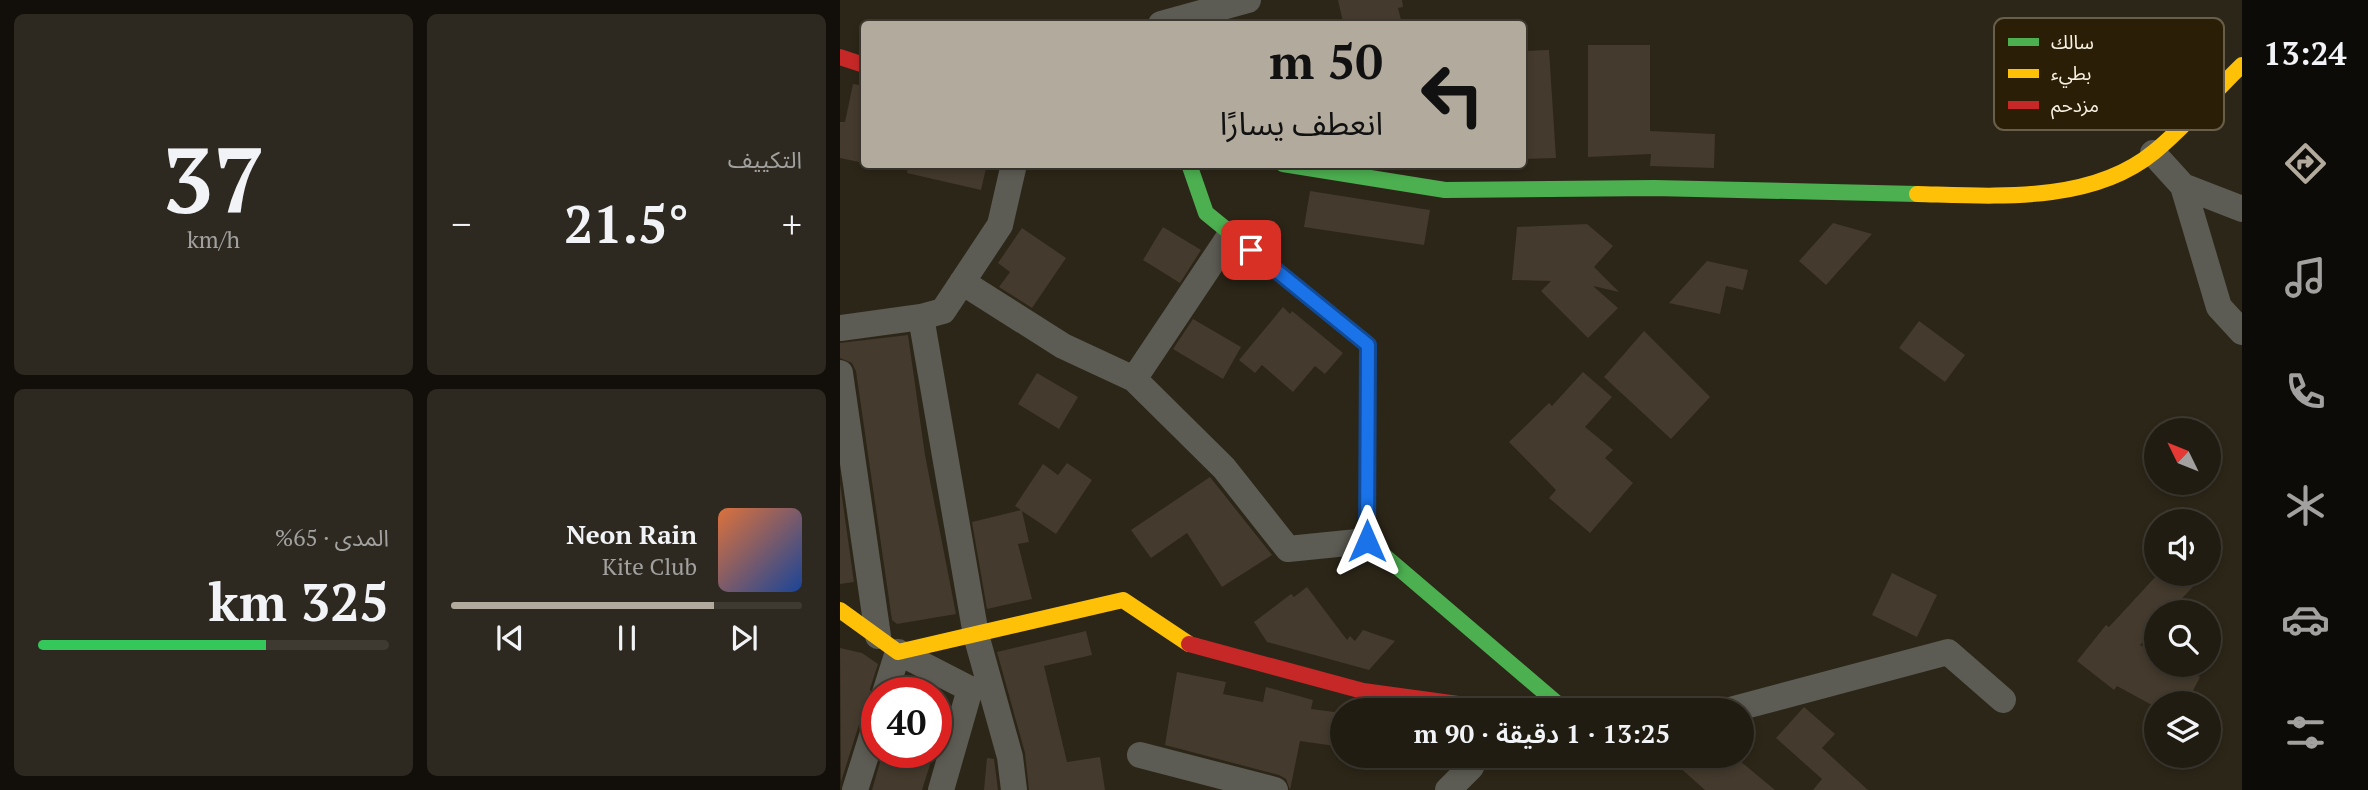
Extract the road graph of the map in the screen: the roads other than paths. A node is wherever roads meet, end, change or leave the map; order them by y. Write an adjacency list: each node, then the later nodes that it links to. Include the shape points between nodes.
1 (1248, 0): 2 (street)
2 (1172, 21)
3 (840, 57): 4 (street)
4 (861, 64)
5 (2242, 65): 6 (street)
6 (2224, 83)
7 (2176, 130): 8 (street)
8 (2153, 153): 11 (street, via 2092,186 1989,197 1654,188 1445,190); 12 (street)
9 (1013, 168): 15 (street, via 1000,225)
10 (1190, 168): 14 (street, via 1206,213)
11 (1308, 168)
12 (2183, 186): 13 (street); 18 (street, via 2219,306)
13 (2242, 209)
14 (1231, 234): 19 (street); 21 (street, via 1368,345)
15 (962, 282): 16 (street, via 943,311); 19 (street, via 1063,346)
16 (921, 317): 17 (street); 23 (street)
17 (840, 328)
18 (2242, 332)
19 (1134, 379): 21 (street, via 1224,468 1288,548)
20 (841, 387): 24 (street)
21 (1367, 541): 28 (street)
22 (840, 610): 24 (street)
23 (976, 635): 24 (street); 27 (street, via 1123,600 1182,642 1363,691); 31 (street)
24 (888, 644): 25 (street); 26 (street)
25 (886, 677)
26 (970, 689): 31 (street); 36 (street)
27 (1411, 698)
28 (1551, 698)
29 (2003, 700): 30 (street, via 1948,652)
30 (1754, 704)
31 (995, 705): 37 (street)
32 (1140, 755): 38 (street)
33 (862, 768): 35 (street)
34 (1470, 768): 39 (street)
35 (855, 790)
36 (941, 790)
37 (1014, 790)
38 (1275, 790)
39 (1448, 790)

